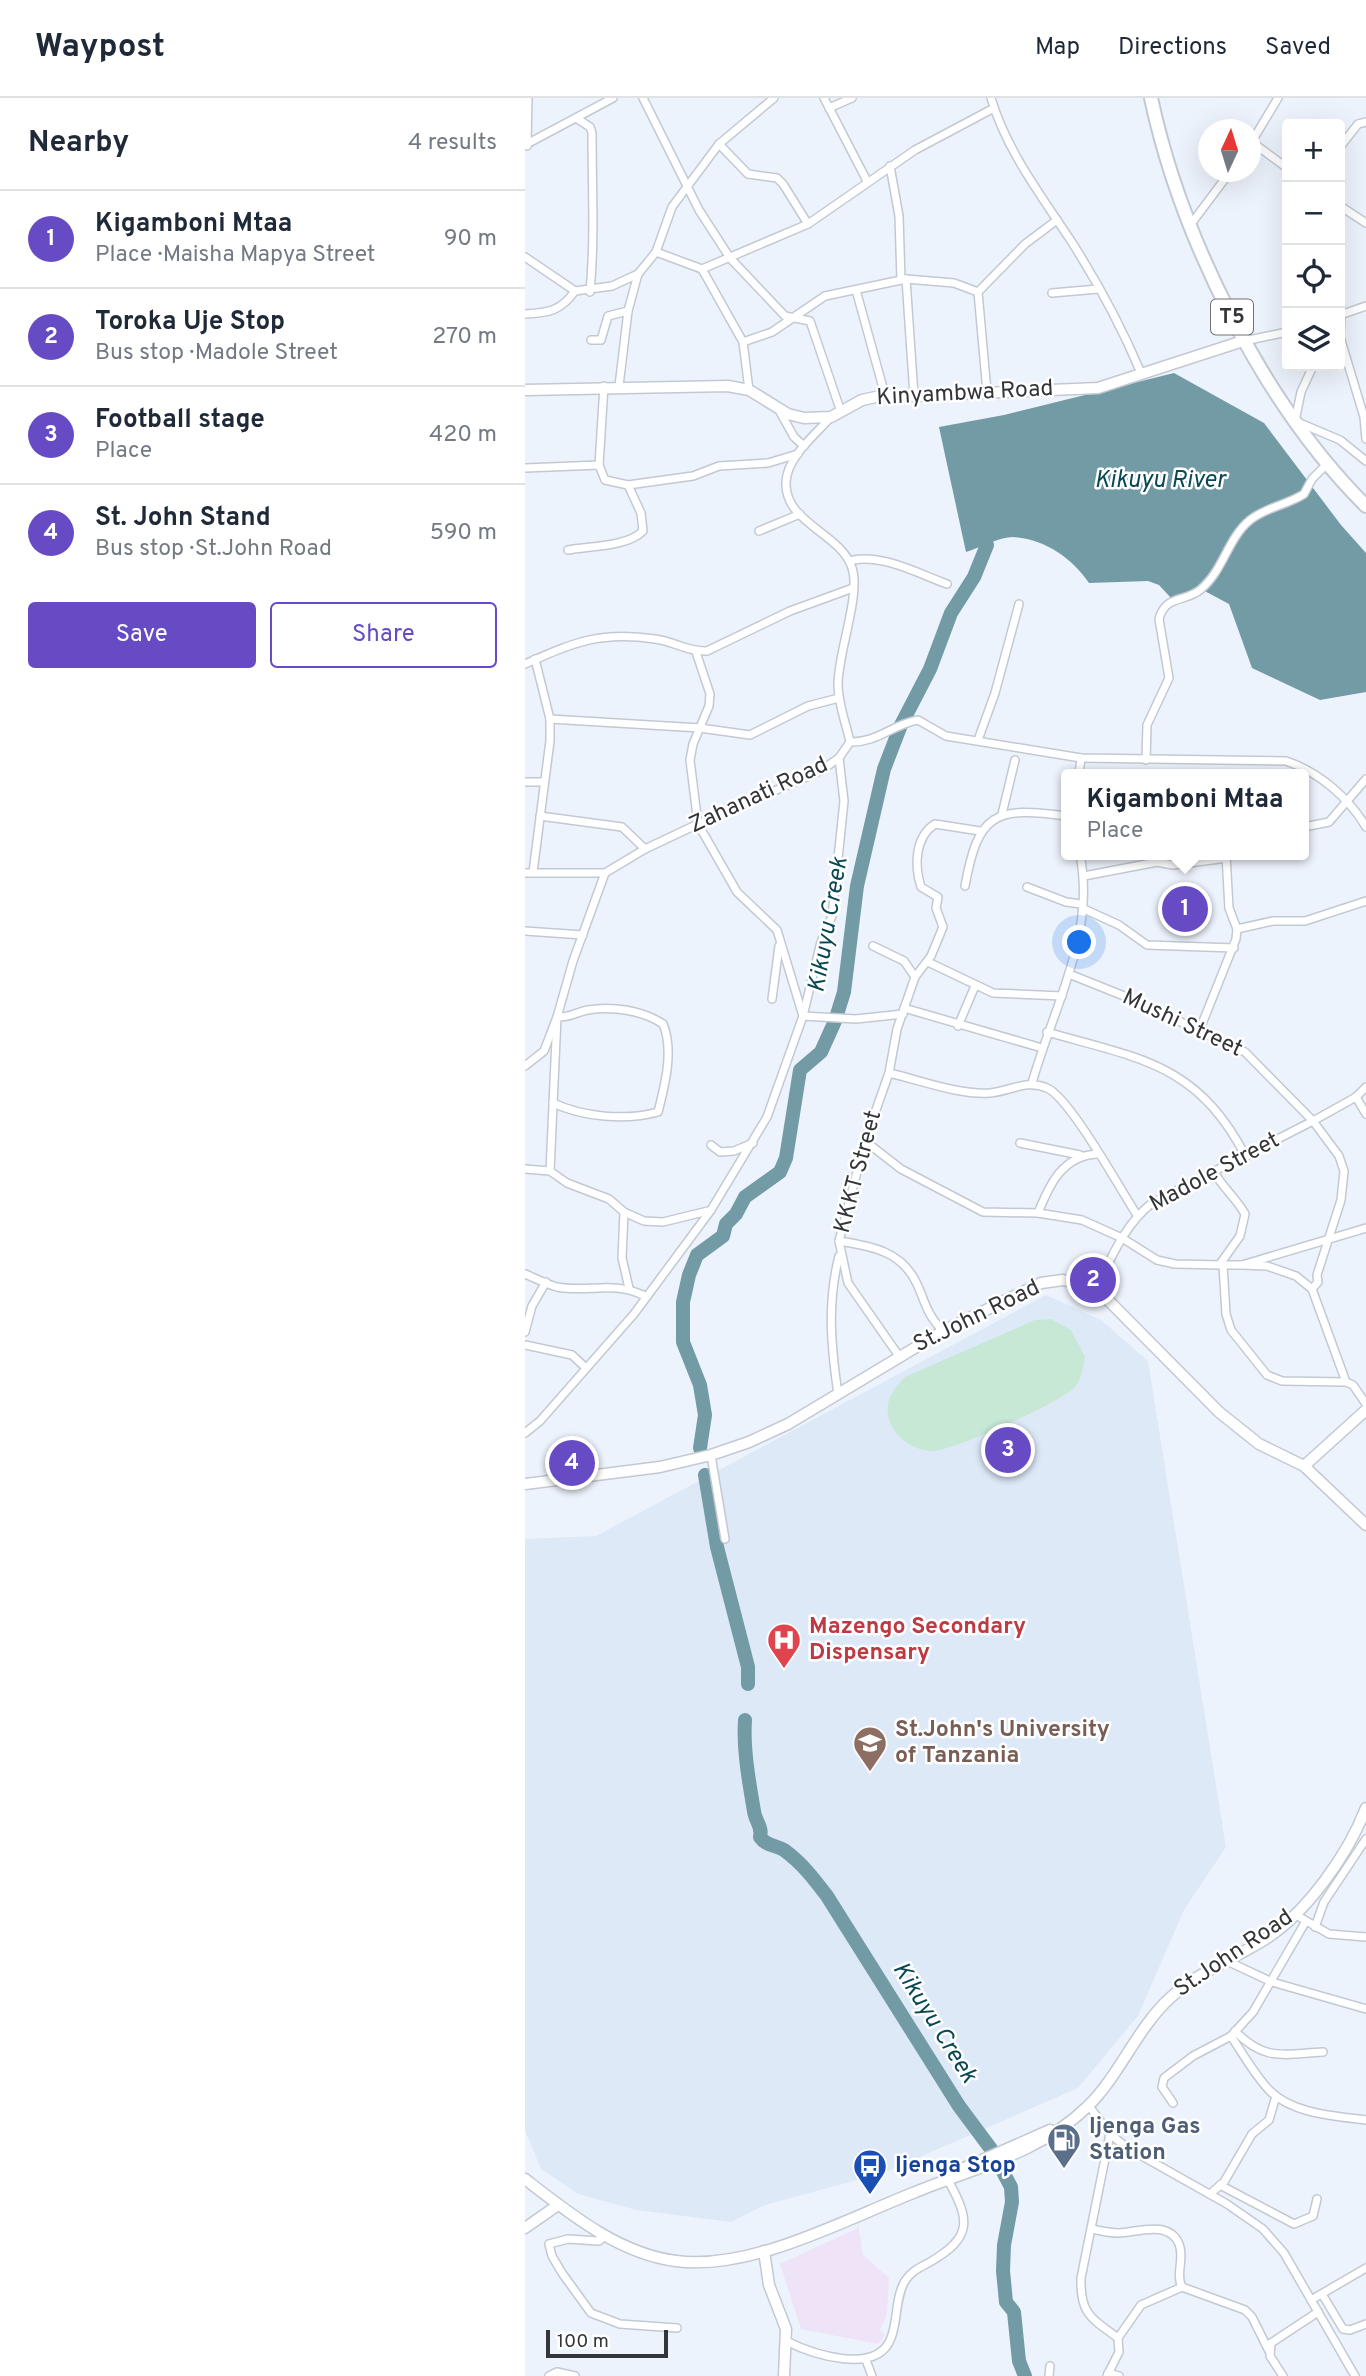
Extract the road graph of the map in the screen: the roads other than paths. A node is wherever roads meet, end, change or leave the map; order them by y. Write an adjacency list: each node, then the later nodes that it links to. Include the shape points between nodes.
1 (613, 98): 12 (street)
2 (643, 98): 23 (street)
3 (774, 98): 16 (street)
4 (824, 98): 10 (street)
5 (852, 98): 10 (street)
6 (991, 98): 11 (street)
7 (1151, 98): 28 (highway, T5, via 1161,143)
8 (1278, 98): 14 (street)
9 (527, 100): 17 (street)
10 (829, 108): 21 (street)
11 (994, 108): 20 (street); 25 (street)
12 (576, 118): 17 (street); 38 (street, via 592,133 591,209 596,237)
13 (1366, 122): 15 (street, via 1357,124)
14 (1261, 126)
15 (1345, 140)
16 (719, 144): 23 (street); 27 (street, via 748,174 777,178)
17 (526, 146)
18 (1261, 149): 19 (street)
19 (1282, 164)
20 (890, 166): 21 (street); 34 (street)
21 (867, 181): 27 (street)
22 (1222, 182): 28 (street)
23 (688, 184): 29 (street, via 673,207); 31 (street)
24 (1345, 209): 26 (street)
25 (1058, 220): 35 (street); 39 (street, via 1025,244)
26 (1366, 223)
27 (808, 224): 31 (street)
28 (1191, 224): 48 (highway, T5)
29 (656, 252): 32 (street); 33 (street)
30 (525, 257): 37 (street)
31 (730, 258): 32 (street); 45 (street, via 785,316)
32 (702, 269): 49 (street)
33 (638, 274): 38 (street); 42 (street)
34 (903, 279): 36 (street); 39 (street, via 954,283); 59 (street)
35 (1098, 289): 40 (street); 52 (street)
36 (856, 290): 45 (street, via 825,296); 58 (street)
37 (576, 291): 38 (street); 44 (street, via 565,306)
38 (590, 292)
39 (978, 292): 57 (street)
40 (1052, 293)
41 (1366, 306): 43 (street)
42 (628, 311): 47 (street, via 608,316 601,340); 54 (street)
43 (1345, 313)
44 (525, 314)
45 (794, 318): 49 (street); 61 (street, via 810,321)
46 (1282, 333): 48 (street)
47 (591, 340)
48 (1243, 341): 52 (street, Kinyambwa Road); 63 (highway, T5)
49 (743, 342): 56 (street)
50 (1345, 354): 64 (street)
51 (1311, 371): 63 (street)
52 (1141, 373): 57 (street, Kinyambwa Road, via 1098,388)
53 (604, 386): 54 (street, Kinyambwa Road); 55 (street, Kinyambwa Road); 69 (street)
54 (619, 386): 56 (street, Kinyambwa Road)
55 (525, 390)
56 (749, 390): 60 (street, Kinyambwa Road)
57 (986, 392): 59 (street, Kinyambwa Road)
58 (885, 395): 59 (street, Kinyambwa Road); 61 (street, Kinyambwa Road, via 862,400)
59 (914, 396)
60 (776, 406): 62 (street, Kinyambwa Road, via 795,417); 65 (street)
61 (841, 412): 62 (street, Kinyambwa Road)
62 (831, 417): 65 (street)
63 (1295, 421): 67 (street, via 1340,440); 68 (highway, T5)
64 (1366, 439)
65 (804, 446): 66 (street)
66 (799, 454): 71 (street); 73 (street, via 786,484 788,498)
67 (1366, 461)
68 (1328, 463): 72 (highway, T5); 93 (street, via 1304,494 1264,511 1241,527 1221,566 1202,588 1161,610 1169,678 1147,725)
69 (599, 466): 70 (street); 71 (street, via 604,480)
70 (525, 468)
71 (628, 485): 75 (street, via 641,513 643,531 637,537)
72 (1366, 506)
73 (800, 514): 74 (street); 76 (street)
74 (758, 530)
75 (568, 550)
76 (849, 561): 77 (street, via 881,561); 78 (street, Zahanati Road)
77 (947, 584)
78 (853, 588): 80 (street, via 790,611 723,645); 83 (street, Zahanati Road, via 839,668)
79 (1019, 604): 86 (street)
80 (696, 652): 81 (street, via 657,639 612,635); 85 (street, via 710,694)
81 (535, 659): 82 (street); 84 (street)
82 (525, 664)
83 (839, 698): 85 (street, via 808,706 750,735); 87 (street, Zahanati Road)
84 (550, 719): 85 (street); 99 (street)
85 (700, 728): 104 (street, via 690,760)
86 (978, 740): 87 (street, via 946,736 918,720 868,742); 88 (street)
87 (850, 742): 90 (street, Zahanati Road)
88 (1010, 746): 89 (street); 92 (street)
89 (1025, 748): 91 (street); 92 (street)
90 (839, 758): 104 (street, Zahanati Road, via 820,771); 132 (street, via 844,801 832,916)
91 (1081, 758): 93 (street); 94 (street)
92 (1015, 760): 101 (street)
93 (1146, 760): 95 (street, via 1286,761)
94 (1080, 769)
95 (1303, 769)
96 (1309, 772): 100 (street)
97 (1366, 779): 100 (street)
98 (525, 782): 99 (street)
99 (544, 782): 102 (street)
100 (1346, 799): 105 (street, via 1329,822); 106 (street)
101 (1002, 814): 103 (street); 107 (street)
102 (540, 816): 108 (street, via 622,827); 112 (street)
103 (1061, 816)
104 (698, 824): 108 (street, Zahanati Road); 122 (street, via 737,892 770,920)
105 (1309, 826)
106 (1366, 827)
107 (980, 831): 115 (street, via 967,863); 125 (street, KKKT Street, via 935,824 926,830 917,874 921,887 938,897 936,908 943,927)
108 (645, 849): 113 (street, Zahanati Road)
109 (1081, 860): 114 (street)
110 (1203, 860): 114 (street, via 1173,865 1157,862)
111 (1227, 860): 119 (street, via 1229,908)
112 (529, 872): 113 (street)
113 (605, 873): 121 (street)
114 (1084, 876): 118 (street)
115 (965, 886)
116 (1027, 887): 118 (street, via 1081,904)
117 (1366, 901): 119 (street, via 1305,921 1273,921)
118 (1084, 909): 124 (street, via 1147,945); 126 (street)
119 (1237, 929): 124 (street)
120 (525, 931): 121 (street)
121 (583, 935): 133 (street)
122 (779, 938): 130 (street); 132 (street)
123 (873, 946): 127 (street, via 904,961)
124 (1234, 948): 135 (street)
125 (928, 962): 127 (street, KKKT Street); 128 (street)
126 (1069, 974): 129 (street); 135 (street, Mushi Street)
127 (915, 977): 131 (street, KKKT Street)
128 (975, 986): 129 (street, via 1005,995); 134 (street)
129 (1062, 996): 136 (street)
130 (772, 999)
131 (904, 1011): 132 (street, via 856,1019); 134 (street); 139 (street, KKKT Street)
132 (803, 1016): 147 (street)
133 (557, 1017): 138 (street, via 544,1051); 143 (street); 143 (street, via 570,1018 586,1010 631,1010 655,1019 666,1031 667,1062 658,1112 584,1114)
134 (958, 1026): 137 (street)
135 (1200, 1029): 145 (street, Mushi Street, via 1245,1052)
136 (1047, 1032): 137 (street); 152 (street, via 1135,1058 1181,1078 1219,1112)
137 (1041, 1048): 140 (street)
138 (525, 1066)
139 (889, 1073): 140 (street, via 976,1092); 146 (street, KKKT Street)
140 (1032, 1083): 150 (street, via 1061,1097)
141 (1366, 1087): 142 (street, Madole Street)
142 (1356, 1097): 144 (street); 145 (street, Madole Street)
143 (554, 1103): 154 (street)
144 (1366, 1114)
145 (1313, 1121): 152 (street, Madole Street); 162 (street, Mushi Street, via 1339,1156 1344,1171 1341,1200)
146 (865, 1141): 158 (street, via 901,1169 970,1206 995,1214); 163 (street, KKKT Street)
147 (754, 1142): 149 (street, via 720,1152); 156 (street)
148 (1020, 1143): 151 (street)
149 (711, 1144)
150 (1097, 1154): 151 (street); 159 (street)
151 (1080, 1155): 158 (street, via 1056,1177)
152 (1246, 1157): 155 (street, Madole Street)
153 (525, 1169): 154 (street)
154 (551, 1171): 157 (street, via 574,1187 609,1199)
155 (1214, 1171): 159 (street, Madole Street, via 1168,1193); 165 (street, via 1245,1214 1240,1236)
156 (711, 1210): 157 (street, via 663,1222 644,1221); 172 (street)
157 (624, 1212): 169 (street, via 622,1258)
158 (1038, 1213): 161 (street, via 1094,1223)
159 (1137, 1215): 161 (street, Madole Street)
160 (1366, 1228): 162 (street)
161 (1122, 1238): 165 (street, via 1165,1262); 171 (street, Madole Street)
162 (1328, 1240): 166 (street); 170 (street, Mushi Street)
163 (839, 1241): 164 (street, KKKT Street); 173 (street, via 897,1257 916,1281 928,1315)
164 (840, 1252): 176 (street, KKKT Street, via 848,1283); 179 (street, via 830,1320)
165 (1222, 1265): 166 (street); 178 (street, via 1227,1322 1268,1375 1282,1381)
166 (1242, 1265): 170 (street, via 1267,1266 1296,1276)
167 (525, 1274): 168 (street)
168 (546, 1282): 169 (street, via 557,1287); 174 (street, via 532,1306)
169 (629, 1289): 172 (street)
170 (1313, 1289): 178 (street)
171 (1095, 1290): 173 (street, St.John Road, via 1063,1280 1041,1283); 184 (street, St.John Road, via 1219,1412 1259,1444)
172 (645, 1296): 177 (street)
173 (943, 1331): 176 (street, St.John Road)
174 (525, 1332)
175 (525, 1345): 177 (street, via 572,1355)
176 (898, 1356): 179 (street, St.John Road)
177 (586, 1368): 182 (street)
178 (1346, 1382): 180 (street)
179 (838, 1394): 183 (street, St.John Road, via 788,1424)
180 (1366, 1404)
181 (1366, 1409): 184 (street)
182 (525, 1433)
183 (711, 1455): 185 (street, St.John Road, via 612,1475); 187 (street)
184 (1304, 1466): 186 (street, St.John Road)
185 (525, 1484)
186 (1364, 1518)
187 (725, 1539)
188 (1366, 1808): 190 (street, St.John Road, via 1336,1864)
189 (1366, 1839): 192 (street, via 1324,1902)
190 (1296, 1915): 191 (street); 194 (street, St.John Road, via 1265,1940)
191 (1306, 1921): 192 (street); 195 (street)
192 (1315, 1927): 193 (street, via 1329,1934)
193 (1366, 1937)
194 (1227, 1961): 195 (street); 201 (street, St.John Road, via 1157,2011)
195 (1272, 1982): 196 (street); 197 (street)
196 (1366, 2009)
197 (1233, 2034): 198 (street, via 1265,2054); 199 (street); 200 (street, via 1164,2078 1162,2087)
198 (1323, 2052)
199 (1276, 2096): 202 (street, via 1299,2107); 207 (street, via 1269,2120 1252,2134)
200 (1173, 2103)
201 (1089, 2106): 203 (street); 204 (street, St.John Road, via 1065,2125)
202 (1366, 2120)
203 (1110, 2134): 209 (street); 213 (street)
204 (973, 2166): 206 (street); 208 (street)
205 (525, 2179): 211 (street)
206 (947, 2180): 208 (street); 226 (street, via 962,2206 963,2234 954,2247 908,2276 891,2339 880,2354)
207 (1220, 2185): 209 (street); 210 (street, via 1294,2224 1313,2216)
208 (920, 2190): 215 (street)
209 (1210, 2194): 219 (street, via 1263,2229 1284,2253)
210 (1317, 2199)
211 (558, 2205): 212 (street); 214 (street)
212 (525, 2228)
213 (1092, 2229): 217 (street, via 1170,2233 1181,2249); 223 (street, via 1081,2278 1082,2306)
214 (606, 2235): 215 (street, via 638,2251 677,2261 723,2260); 222 (street, via 599,2241 568,2239 549,2244 586,2307 620,2324)
215 (764, 2251): 224 (street)
216 (1366, 2268): 218 (street)
217 (1182, 2287): 223 (street, via 1141,2305); 225 (street, via 1245,2310)
218 (1322, 2294): 219 (street); 221 (street, via 1343,2329)
219 (1311, 2300): 220 (street)
220 (1318, 2312): 225 (street, via 1276,2337); 236 (street)
221 (1366, 2324)
222 (677, 2328)
223 (1118, 2338): 228 (street, via 1119,2352)
224 (786, 2341): 226 (street); 231 (street)
225 (1269, 2351): 235 (street)
226 (866, 2360): 232 (street)
227 (1050, 2366): 233 (street)
228 (1107, 2374): 234 (street)
229 (549, 2376): 230 (street, via 557,2372)
230 (575, 2376)
231 (784, 2376)
232 (872, 2376)
233 (1049, 2376)
234 (1119, 2376)
235 (1283, 2376)
236 (1355, 2376)

